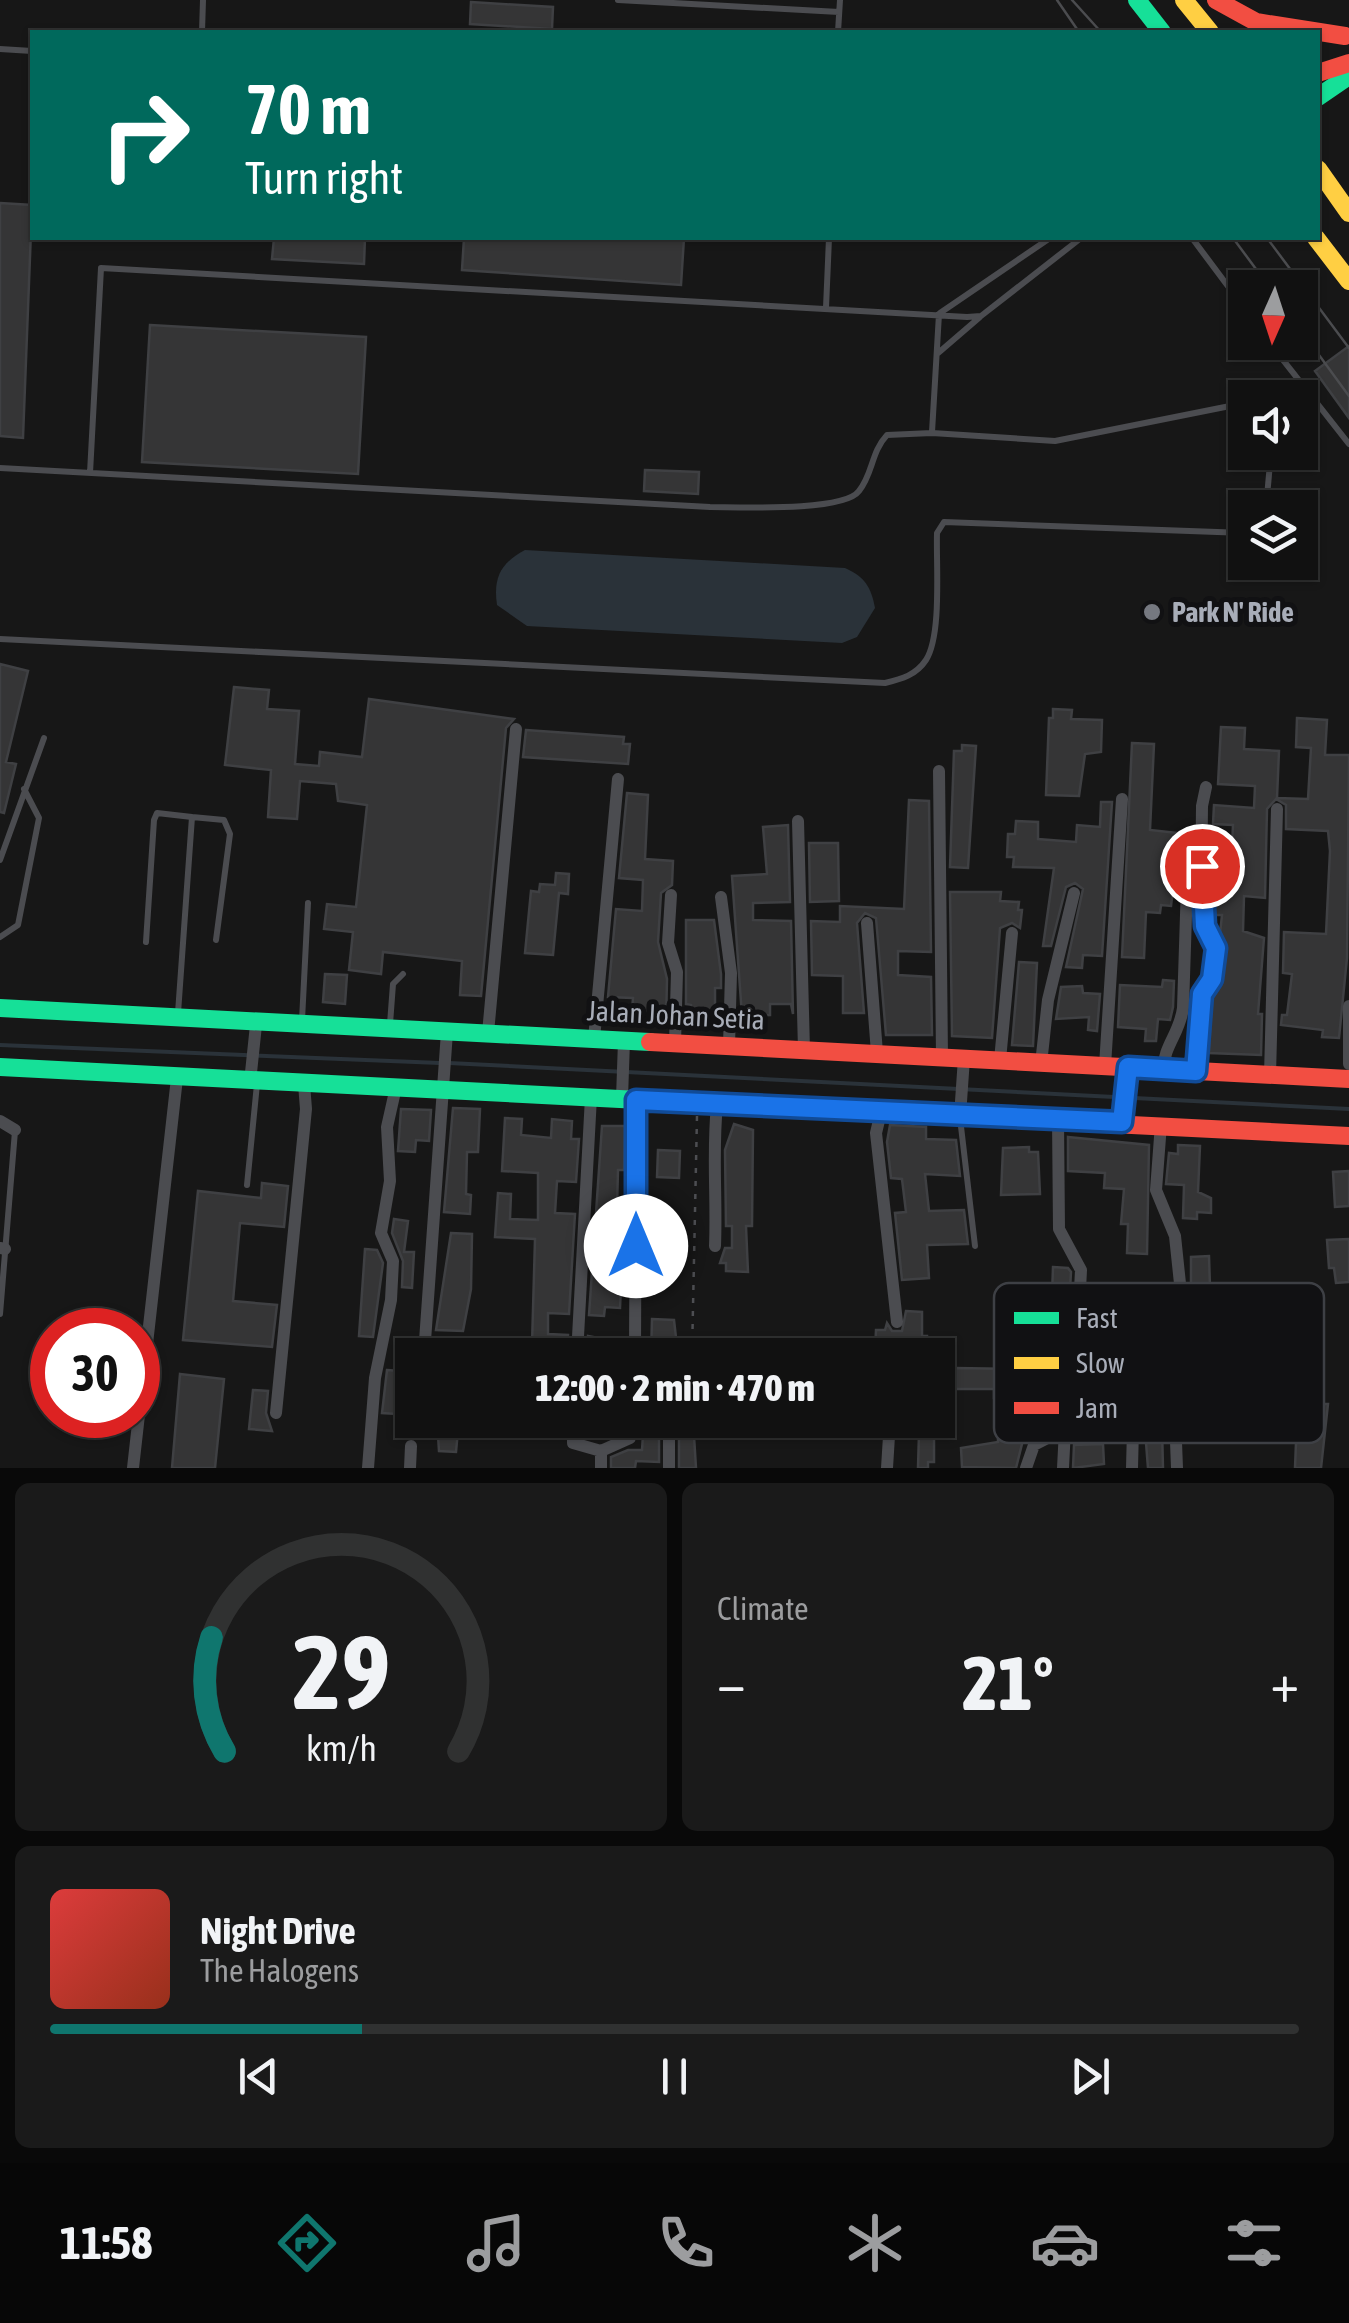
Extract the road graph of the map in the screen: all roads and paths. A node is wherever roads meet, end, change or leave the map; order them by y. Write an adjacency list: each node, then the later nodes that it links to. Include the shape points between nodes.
1 (203, 0): 8 (lane)
2 (618, 0): 7 (lane)
3 (840, 0): 7 (lane)
4 (1137, 0): 10 (main road)
5 (1184, 0): 11 (main road)
6 (1216, 0): 12 (main road, via 1256,22)
7 (839, 12): 9 (lane)
8 (202, 30)
9 (838, 30)
10 (1160, 30)
11 (1208, 30)
12 (1308, 30)
13 (1320, 32): 14 (main road)
14 (1347, 36): 15 (main road)
15 (1320, 43)
16 (0, 49): 17 (lane)
17 (30, 51)
18 (1349, 63): 19 (main road)
19 (1320, 72)
20 (1349, 76): 21 (main road)
21 (1320, 96)
22 (1320, 170): 23 (main road)
23 (1349, 214)
24 (829, 240): 31 (lane)
25 (1047, 240): 32 (lane)
26 (1078, 240): 33 (lane)
27 (1193, 240): 30 (lane)
28 (1318, 240): 29 (main road)
29 (1349, 281)
30 (1228, 287)
31 (826, 308): 32 (lane); 40 (lane, via 101,268)
32 (939, 314): 33 (lane); 34 (lane)
33 (981, 316): 34 (lane)
34 (936, 355): 37 (lane)
35 (1283, 360): 38 (lane)
36 (1228, 407): 37 (lane, via 1078,439)
37 (932, 433): 40 (lane, via 888,435 875,448 858,494 848,500 785,506)
38 (1349, 444)
39 (0, 468): 40 (lane)
40 (90, 472)
41 (1228, 532): 42 (lane, via 944,522 937,533 933,643 910,676 885,683)
42 (0, 639)
43 (516, 730): 72 (street)
44 (44, 738): 48 (lane)
45 (940, 771): 79 (street)
46 (618, 779): 70 (street)
47 (1206, 786): 88 (street, via 1201,897 1216,948 1212,979 1202,994)
48 (24, 789): 54 (lane); 61 (lane, via 39,818 18,925)
49 (1122, 799): 84 (street)
50 (1277, 810): 87 (street)
51 (192, 816): 62 (lane, via 224,820 230,834); 63 (lane, via 164,812 154,820); 67 (lane)
52 (798, 822): 75 (street)
53 (1188, 853): 86 (street, via 1184,1008 1163,1054)
54 (0, 860)
55 (1074, 893): 81 (street)
56 (671, 895): 73 (street)
57 (721, 897): 74 (street)
58 (308, 904): 68 (lane)
59 (868, 922): 78 (street)
60 (1012, 933): 80 (street)
61 (0, 937)
62 (216, 940)
63 (146, 942)
64 (403, 974): 69 (lane, via 393,984)
65 (1349, 1006): 82 (street)
66 (0, 1008): 67 (main road, Jalan Johan Setia)
67 (178, 1020): 71 (main road, Jalan Johan Setia)
68 (302, 1026): 69 (main road, Jalan Johan Setia); 71 (main road, Jalan Johan Setia)
69 (390, 1030): 76 (main road, Jalan Johan Setia)
70 (595, 1031): 72 (main road, Jalan Johan Setia); 77 (main road, Jalan Johan Setia)
71 (255, 1032): 91 (street)
72 (488, 1033): 76 (main road, Jalan Johan Setia)
73 (675, 1035): 74 (main road, Jalan Johan Setia); 77 (main road, Jalan Johan Setia)
74 (729, 1037): 75 (main road, Jalan Johan Setia)
75 (805, 1040): 78 (main road, Jalan Johan Setia)
76 (447, 1041): 94 (street)
77 (624, 1050): 96 (street)
78 (877, 1053): 79 (main road, Jalan Johan Setia)
79 (942, 1057): 83 (main road, Jalan Johan Setia)
80 (1000, 1060): 81 (main road, Jalan Johan Setia); 83 (main road, Jalan Johan Setia)
81 (1040, 1064): 84 (main road, Jalan Johan Setia)
82 (1349, 1064)
83 (963, 1066): 100 (street)
84 (1105, 1066): 89 (main road, Jalan Johan Setia)
85 (0, 1067): 90 (main road)
86 (1163, 1070): 88 (main road, Jalan Johan Setia); 89 (main road, Jalan Johan Setia)
87 (1270, 1070): 88 (main road, Jalan Johan Setia); 92 (main road, Jalan Johan Setia)
88 (1196, 1071)
89 (1127, 1074): 101 (street)
90 (177, 1078): 91 (main road); 132 (street)
91 (253, 1079): 93 (main road); 107 (lane)
92 (1349, 1079)
93 (304, 1084): 95 (main road); 122 (street)
94 (446, 1085): 95 (main road); 97 (main road); 117 (street)
95 (396, 1088): 133 (street, via 381,1233 393,1261 392,1300 375,1378)
96 (627, 1095): 97 (main road); 98 (main road); 119 (street)
97 (590, 1096): 118 (street)
98 (707, 1105): 99 (main road); 110 (street, via 718,1184); 120 (path)
99 (881, 1112): 100 (main road); 116 (street, via 876,1133)
100 (959, 1112): 102 (main road); 111 (lane)
101 (1123, 1117): 102 (main road); 104 (main road)
102 (1058, 1118): 113 (street, via 1059,1229 1082,1270)
103 (0, 1121): 105 (street)
104 (1161, 1124): 106 (main road); 114 (street, via 1156,1190 1175,1236)
105 (16, 1130): 109 (lane)
106 (1349, 1136)
107 (247, 1186)
108 (0, 1191): 109 (lane)
109 (10, 1192): 112 (lane)
110 (715, 1246)
111 (975, 1246)
112 (3, 1248): 115 (lane)
113 (1081, 1283)
114 (1180, 1283)
115 (0, 1314)
116 (898, 1322): 121 (path)
117 (425, 1338)
118 (578, 1338)
119 (634, 1338)
120 (693, 1338)
121 (896, 1338)
122 (276, 1414)
123 (573, 1438): 131 (street)
124 (630, 1438): 131 (street)
125 (669, 1438): 136 (street)
126 (889, 1438): 137 (street)
127 (1038, 1443): 138 (street)
128 (1064, 1443): 139 (street)
129 (1133, 1443): 140 (street)
130 (411, 1446): 134 (street)
131 (601, 1451): 135 (street)
132 (133, 1468)
133 (368, 1468)
134 (410, 1468)
135 (601, 1468)
136 (670, 1468)
137 (887, 1468)
138 (1026, 1468)
139 (1063, 1468)
140 (1132, 1468)

